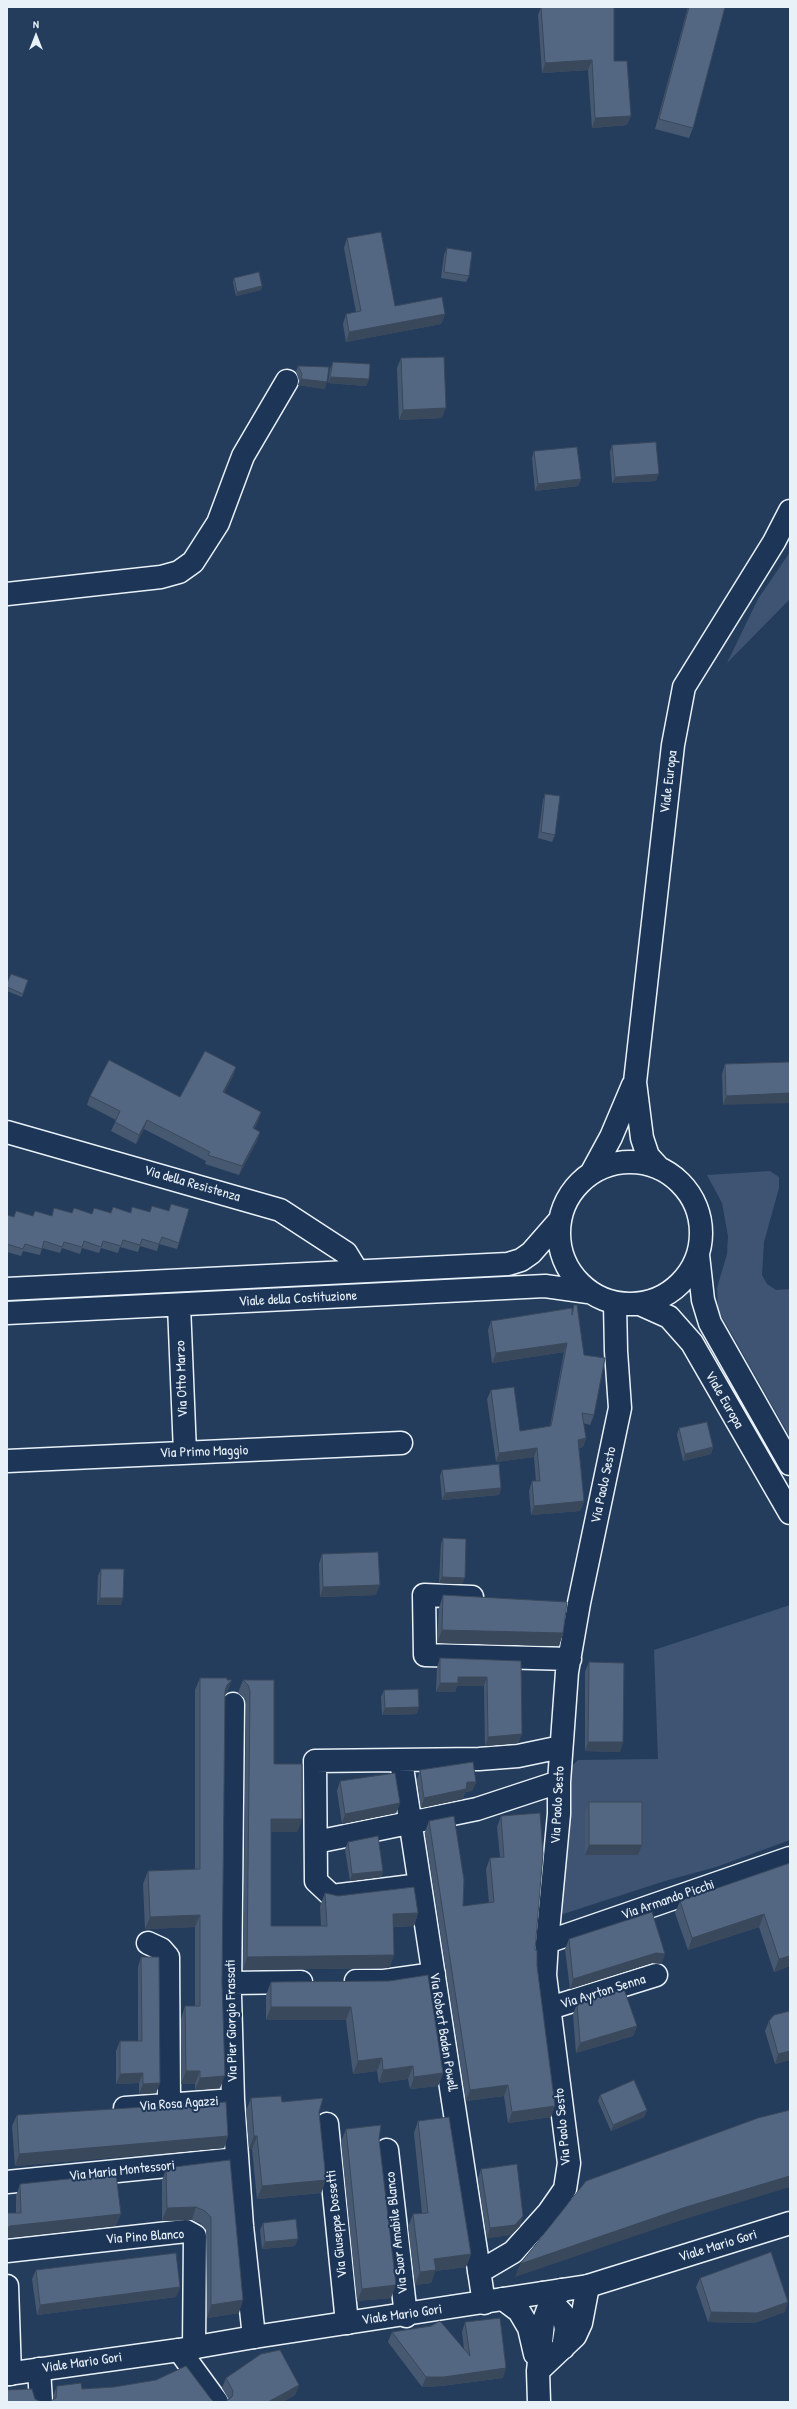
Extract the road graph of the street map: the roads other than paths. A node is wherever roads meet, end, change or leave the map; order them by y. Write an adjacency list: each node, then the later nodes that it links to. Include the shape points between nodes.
1 (287, 381): 3 (street, via 243,456 218,523 193,562 179,572 161,577)
2 (790, 511): 4 (street, Viale Europa, via 774,542 684,687 673,745)
3 (7, 594)
4 (634, 1082): 6 (street, Viale Europa, via 642,1138 648,1156); 7 (street, Viale Europa, via 611,1137)
5 (7, 1132): 10 (street, Via della Resistenza, via 280,1210 346,1253)
6 (659, 1168): 7 (street, via 632,1162 605,1166); 9 (street, via 677,1179 690,1195 699,1214 702,1235)
7 (592, 1172): 8 (street, via 577,1185 565,1202)
8 (559, 1221): 10 (street, Viale della Costituzione, via 531,1253 521,1260 508,1264); 12 (street, via 559,1245 567,1268)
9 (698, 1256): 14 (street, via 690,1273 676,1288 659,1299); 20 (street, Viale Europa, via 703,1300 710,1323)
10 (357, 1271): 11 (street, Viale della Costituzione)
11 (7, 1289)
12 (588, 1292): 13 (street); 15 (street, Viale della Costituzione, via 545,1286)
13 (615, 1304): 14 (street); 24 (street, Via Paolo Sesto, via 620,1408)
14 (640, 1304): 21 (street, Viale Europa, via 669,1317 687,1337)
15 (179, 1305): 16 (street, Viale della Costituzione); 18 (street, Via Otto Marzo)
16 (7, 1313)
17 (401, 1443): 18 (street, Via Primo Maggio)
18 (185, 1453): 19 (street, Via Primo Maggio)
19 (7, 1461)
20 (790, 1464)
21 (790, 1513)
22 (494, 1599): 25 (street, via 424,1595 425,1655)
23 (556, 1602): 24 (street)
24 (579, 1603): 25 (street, Via Paolo Sesto)
25 (570, 1659): 27 (street, Via Paolo Sesto)
26 (233, 1704): 38 (street, Via Pier Giorgio Frassati)
27 (561, 1747): 28 (street, via 518,1756); 29 (street, Via Paolo Sesto)
28 (402, 1761): 30 (street, Via Robert Baden Powell); 31 (street, via 315,1761)
29 (559, 1782): 30 (street, via 477,1809); 34 (street, Via Paolo Sesto, via 559,1814)
30 (410, 1823): 31 (street); 33 (street, Via Robert Baden Powell)
31 (316, 1842): 33 (street, via 316,1880 332,1896)
32 (790, 1858): 34 (street, Via Armando Picchi)
33 (420, 1886): 36 (street, Via Robert Baden Powell)
34 (547, 1942): 39 (street, Via Paolo Sesto, via 546,1975)
35 (148, 1943): 41 (street, via 168,1957)
36 (434, 1974): 38 (street, via 384,1981); 49 (street, Via Robert Baden Powell)
37 (656, 1975): 39 (street, Via Ayrton Senna)
38 (231, 1983): 40 (street, Via Pier Giorgio Frassati)
39 (550, 2008): 49 (street, Via Paolo Sesto, via 569,2163 566,2189 513,2252)
40 (233, 2100): 41 (street, Via Rosa Agazzi); 45 (street, Via Pier Giorgio Frassati)
41 (169, 2104): 42 (street, Via Rosa Agazzi)
42 (125, 2108)
43 (327, 2124): 55 (street, Via Giuseppe Dossetti)
44 (387, 2150): 54 (street, Via Suor Amabile Blanco)
45 (237, 2159): 46 (street, Via Maria Montessori); 56 (street, Via Pier Giorgio Frassati)
46 (7, 2182)
47 (790, 2223): 51 (street, Viale Mario Gori)
48 (7, 2251): 58 (street, Via Pino Blanco, via 186,2231 195,2236)
49 (479, 2272): 53 (street, Via Robert Baden Powell)
50 (7, 2286): 61 (street)
51 (588, 2286): 52 (street, Viale Mario Gori); 57 (street, via 581,2323 575,2336)
52 (552, 2294): 53 (street, Viale Mario Gori); 57 (street, via 566,2329); 60 (street, via 543,2323)
53 (493, 2301): 54 (street, Viale Mario Gori); 60 (street, via 519,2311 529,2328)
54 (406, 2316): 55 (street, Viale Mario Gori)
55 (347, 2323): 56 (street, Viale Mario Gori)
56 (254, 2337): 58 (street, Viale Mario Gori)
57 (562, 2348): 60 (street)
58 (187, 2349): 59 (street, Viale Mario Gori); 63 (street)
59 (39, 2369): 61 (street, Viale Mario Gori); 62 (street)
60 (538, 2371): 64 (street)
61 (9, 2374)
62 (41, 2402)
63 (218, 2402)
64 (539, 2402)

